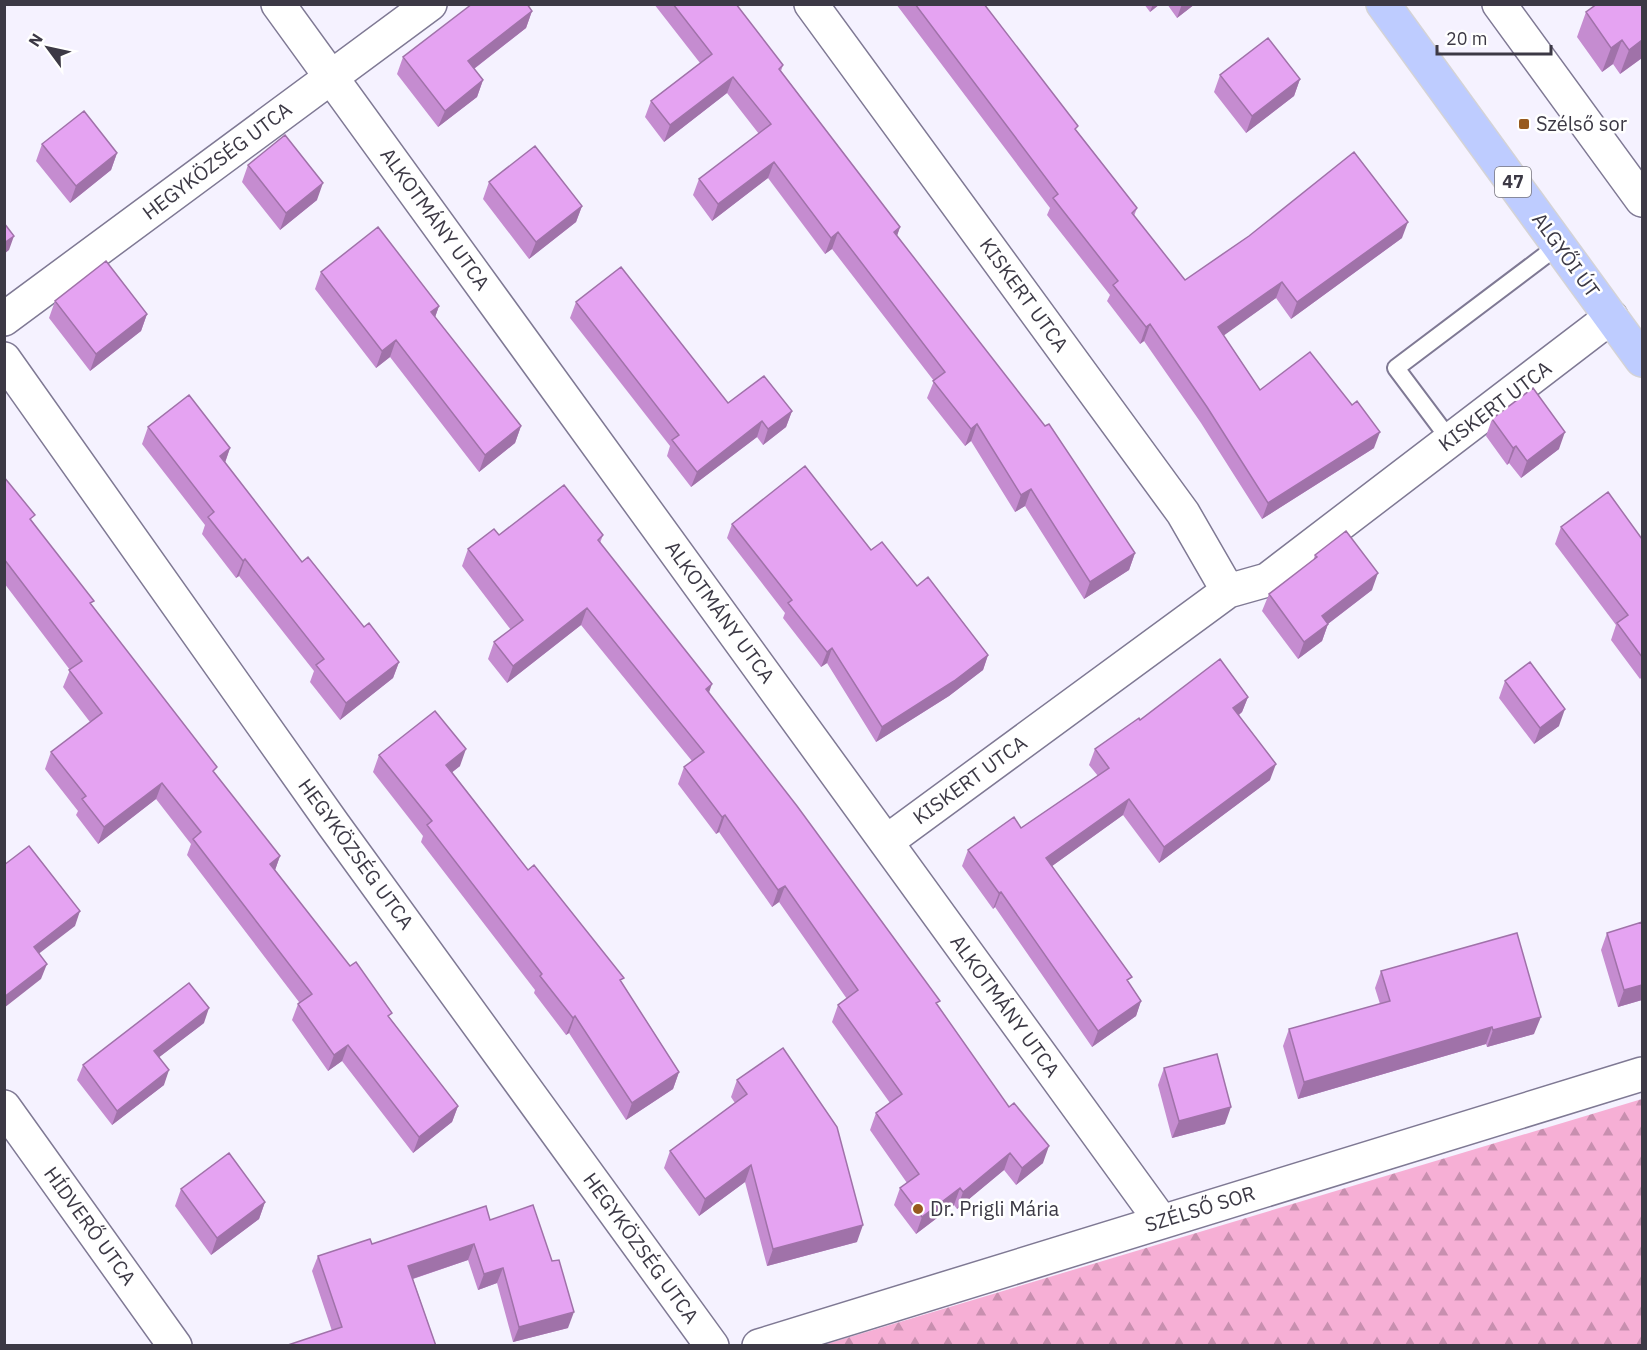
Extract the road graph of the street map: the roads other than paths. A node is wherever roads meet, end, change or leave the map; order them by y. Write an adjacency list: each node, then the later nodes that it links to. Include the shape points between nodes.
1 (278, 4): 6 (street, ALKOTMÁNY UTCA)
2 (430, 4): 6 (street, HEGYKÖZSÉG UTCA)
3 (812, 4): 14 (street, KISKERT UTCA, via 1183,513)
4 (1383, 4): 8 (main road, ALGYŐI ÚT / 47)
5 (1498, 4): 7 (street)
6 (332, 76): 10 (street, HEGYKÖZSÉG UTCA); 15 (street, ALKOTMÁNY UTCA)
7 (1642, 200)
8 (1559, 245): 9 (main road, ALGYŐI ÚT / 47); 13 (lane, via 1396,368)
9 (1611, 317): 12 (main road, ALGYŐI ÚT / 47); 13 (street, KISKERT UTCA)
10 (4, 319)
11 (4, 359): 20 (street, HEGYKÖZSÉG UTCA, via 326,814)
12 (1642, 360)
13 (1450, 440): 14 (street, KISKERT UTCA, via 1267,580)
14 (1228, 591): 15 (street, KISKERT UTCA)
15 (886, 842): 18 (street, ALKOTMÁNY UTCA)
16 (1642, 1074): 18 (street, SZÉLSŐ SOR)
17 (4, 1107): 19 (street, HÍDVERŐ UTCA)
18 (1161, 1221): 21 (street, SZÉLSŐ SOR)
19 (175, 1346)
20 (712, 1346)
21 (759, 1346)

